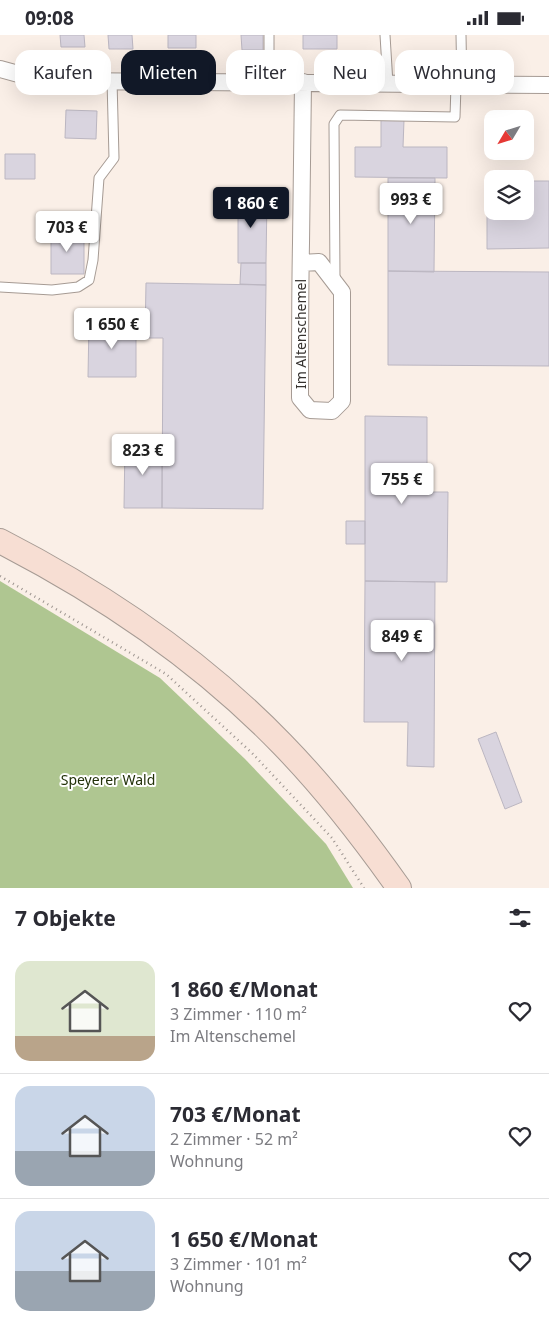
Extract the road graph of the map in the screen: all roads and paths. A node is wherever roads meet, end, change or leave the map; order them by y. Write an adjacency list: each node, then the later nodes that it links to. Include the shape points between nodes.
1 (269, 35): 4 (lane)
2 (385, 35): 10 (lane)
3 (461, 35): 5 (lane)
4 (269, 50)
5 (460, 50)
6 (0, 69): 7 (street, via 61,81)
7 (112, 80): 8 (street); 18 (lane, via 114,158 99,178 89,280 78,287 52,290)
8 (226, 81)
9 (304, 82): 10 (street)
10 (388, 84): 11 (street)
11 (395, 84)
12 (514, 85): 13 (street)
13 (549, 85)
14 (303, 95): 16 (street, Im Altenschemel)
15 (458, 95): 17 (lane, via 455,117 340,115 334,124)
16 (301, 263): 17 (street, Im Altenschemel, via 318,262); 17 (street, Im Altenschemel, via 300,398 310,410 332,411 342,401 342,292)
17 (335, 283)
18 (0, 287)
19 (0, 541): 22 (street, via 127,616 223,689 282,743 312,776)
20 (0, 576): 21 (path, via 166,674 252,753 332,838)
21 (364, 888)
22 (399, 888)

